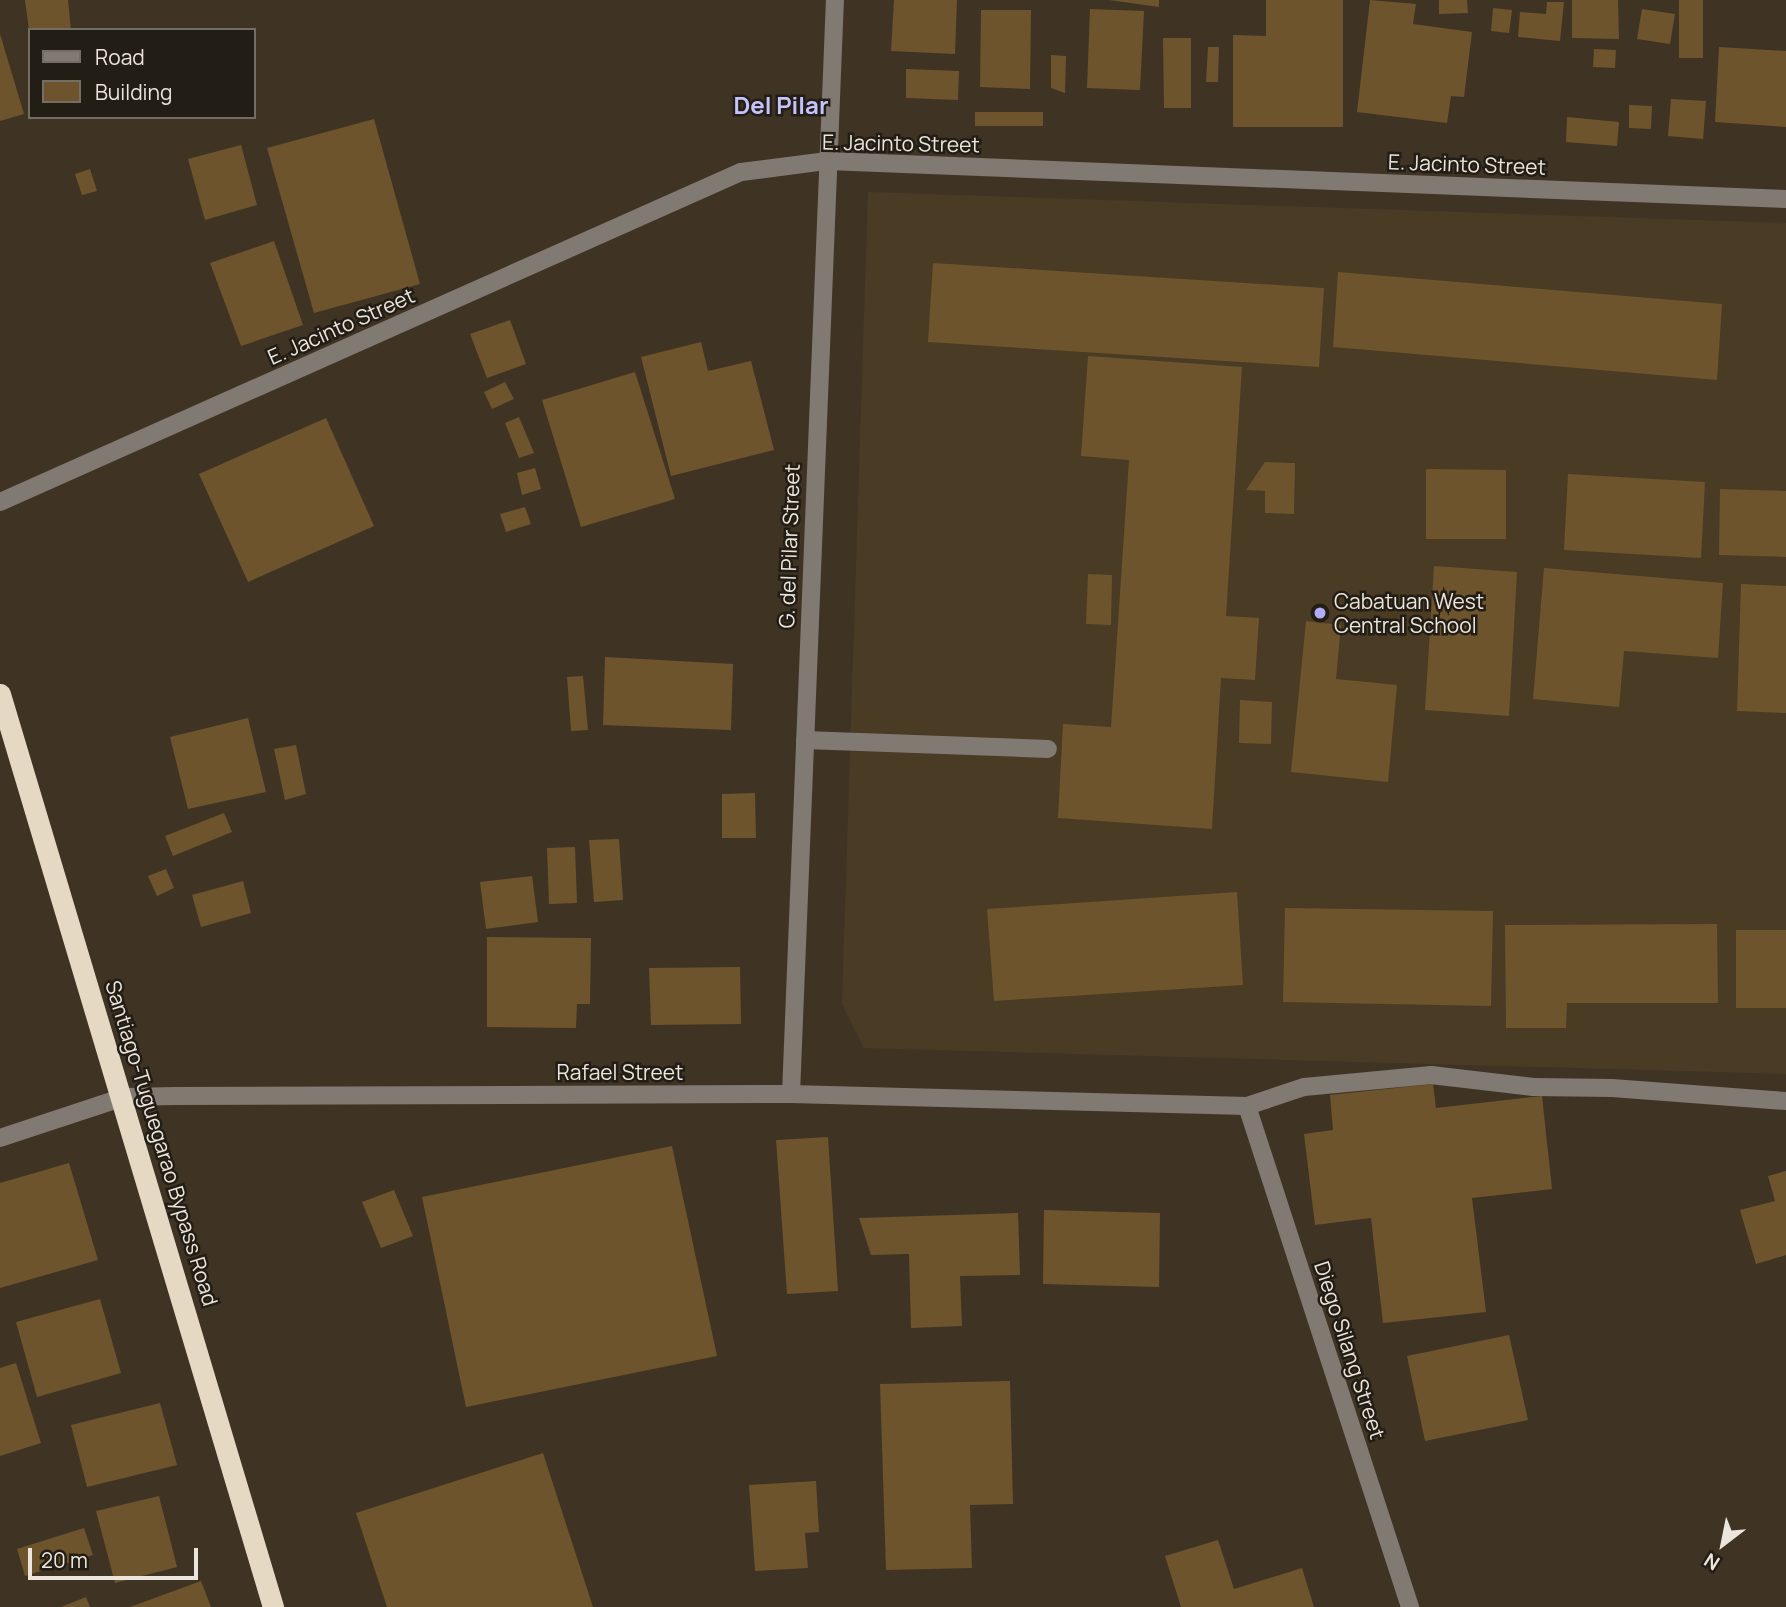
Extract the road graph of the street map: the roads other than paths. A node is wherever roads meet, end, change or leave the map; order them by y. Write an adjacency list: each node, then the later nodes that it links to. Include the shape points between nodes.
1 (835, 0): 2 (street, G. del Pilar Street)
2 (827, 162): 3 (street, E. Jacinto Street); 4 (street, E. Jacinto Street, via 741,172); 6 (street, G. del Pilar Street)
3 (1786, 199)
4 (0, 502)
5 (0, 694): 9 (highway, Santiago-Tuguegarao Bypass Road)
6 (805, 740): 7 (street); 8 (street, G. del Pilar Street)
7 (1048, 749)
8 (791, 1094): 9 (street, Rafael Street); 11 (street, Rafael Street)
9 (124, 1097): 12 (street, Rafael Street); 13 (highway, Santiago-Tuguegarao Bypass Road)
10 (1786, 1101): 11 (street, Rafael Street, via 1533,1087 1431,1075 1304,1087)
11 (1247, 1106): 14 (street, Diego Silang Street)
12 (0, 1138)
13 (273, 1607)
14 (1410, 1607)

